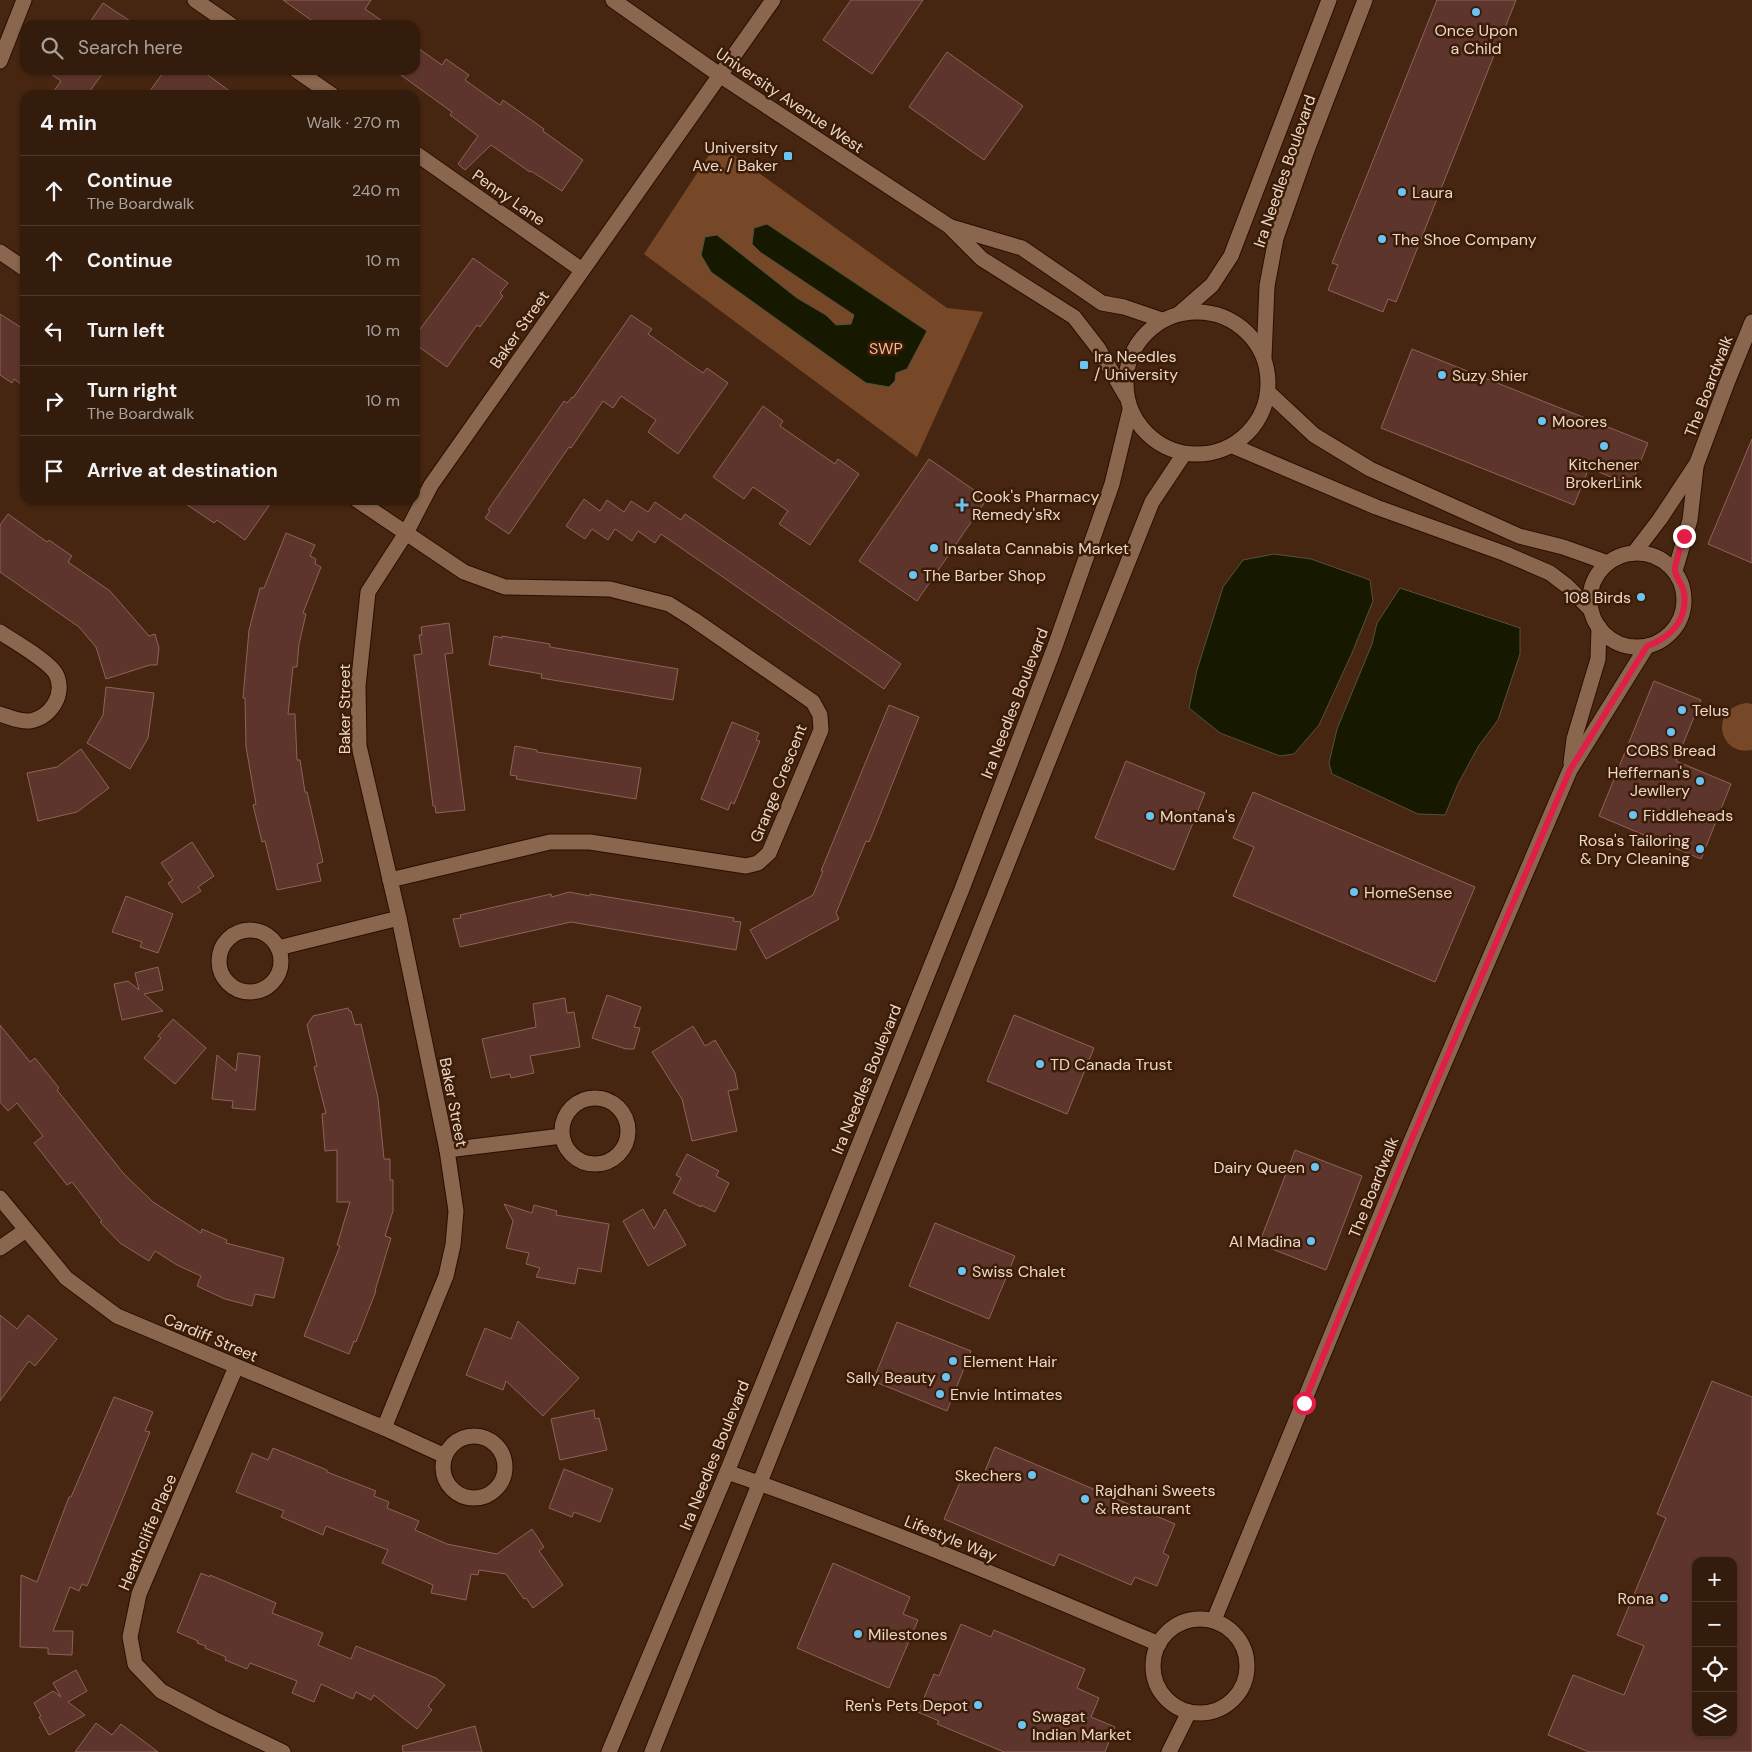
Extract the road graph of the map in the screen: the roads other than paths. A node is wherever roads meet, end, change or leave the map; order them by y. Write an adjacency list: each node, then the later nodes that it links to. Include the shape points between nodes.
1 (24, 0): 8 (street)
2 (195, 0): 7 (street)
3 (613, 0): 10 (street, University Avenue West)
4 (773, 0): 10 (street, Baker Street)
5 (1329, 0): 17 (street, Ira Needles Boulevard, via 1231,256 1212,285)
6 (1365, 0): 20 (street, Ira Needles Boulevard, via 1276,238 1266,286)
7 (224, 20)
8 (0, 61)
9 (303, 75): 11 (street)
10 (721, 76): 13 (street, University Avenue West); 16 (street, Baker Street)
11 (325, 90)
12 (420, 157): 16 (street, Penny Lane)
13 (949, 226): 18 (street, University Avenue West, via 1022,248 1102,302); 22 (street, University Avenue West, via 982,260 1074,317 1098,348)
14 (0, 252): 15 (street)
15 (20, 266)
16 (582, 270): 27 (street, Baker Street, via 431,485)
17 (1180, 313): 18 (street); 20 (street, via 1200,311 1221,316 1254,340)
18 (1162, 320): 22 (street, via 1144,334 1132,352 1125,374)
19 (1752, 322): 25 (street, The Boardwalk)
20 (1264, 359): 21 (street)
21 (1268, 392): 23 (street, via 1262,414 1250,432); 29 (street, via 1314,435 1370,469 1519,536)
22 (1128, 403): 24 (street, via 1143,431 1161,446); 48 (street, Ira Needles Boulevard, via 1112,484 1050,659 962,888)
23 (1233, 446): 24 (street, via 1200,455); 31 (street, via 1376,507 1550,573)
24 (1184, 454): 49 (street, via 1152,502)
25 (1697, 464): 28 (street, The Boardwalk); 30 (street, The Boardwalk, via 1690,520)
26 (365, 505): 27 (street)
27 (406, 533): 37 (street, Baker Street, via 368,592 358,686 359,746); 37 (street, Grange Crescent, via 464,572 505,587 610,589 669,604 812,702 820,715 821,730 769,852 758,863 746,866 590,842 550,842)
28 (1634, 553): 29 (street, via 1624,554); 30 (street, via 1650,554)
29 (1608, 563): 31 (street, via 1593,582)
30 (1675, 571): 34 (street, via 1684,593 1680,620 1661,641)
31 (1591, 610): 32 (street)
32 (1599, 627): 34 (street, via 1620,644); 36 (street, The Boardwalk, via 1598,659 1574,739)
33 (0, 632): 35 (street, via 43,661 56,674 59,689 56,704 46,714 29,721)
34 (1647, 646): 36 (street, The Boardwalk)
35 (0, 714)
36 (1570, 770): 50 (street, The Boardwalk, via 1411,1141)
37 (390, 880): 38 (street, Baker Street)
38 (399, 918): 39 (street); 41 (street, Baker Street)
39 (278, 948): 39 (street, via 263,933 238,932 229,938 219,956 222,973 234,987 243,991 260,990 277,976 281,963)
40 (562, 1136): 40 (street, via 573,1156 583,1162 598,1164 619,1154 628,1137 627,1123 619,1108 610,1101 590,1098 577,1103 569,1111 563,1122); 41 (street)
41 (447, 1150): 46 (street, Baker Street, via 456,1210 446,1276)
42 (0, 1198): 43 (street, Cardiff Street)
43 (26, 1230): 44 (street); 45 (street, Cardiff Street, via 66,1278 117,1316)
44 (0, 1248)
45 (236, 1367): 46 (street, Cardiff Street); 53 (street, Heathcliffe Place, via 139,1594 130,1637 135,1664 162,1691)
46 (384, 1428): 47 (street, Cardiff Street)
47 (445, 1456): 47 (street, via 443,1471 448,1484 470,1498 490,1494 501,1484 506,1471 503,1454 488,1438 468,1436 458,1440)
48 (726, 1472): 49 (street, Lifestyle Way); 54 (street, Ira Needles Boulevard)
49 (761, 1484): 51 (street, Lifestyle Way, via 933,1550); 55 (street)
50 (1214, 1620): 51 (street, via 1194,1620 1178,1625); 52 (street, via 1232,1631 1243,1647 1247,1664 1245,1682 1234,1699 1223,1708 1204,1713)
51 (1159, 1644): 52 (street, via 1154,1667 1158,1686 1168,1700)
52 (1188, 1712): 56 (street)
53 (283, 1752)
54 (609, 1752)
55 (652, 1752)
56 (1169, 1752)

